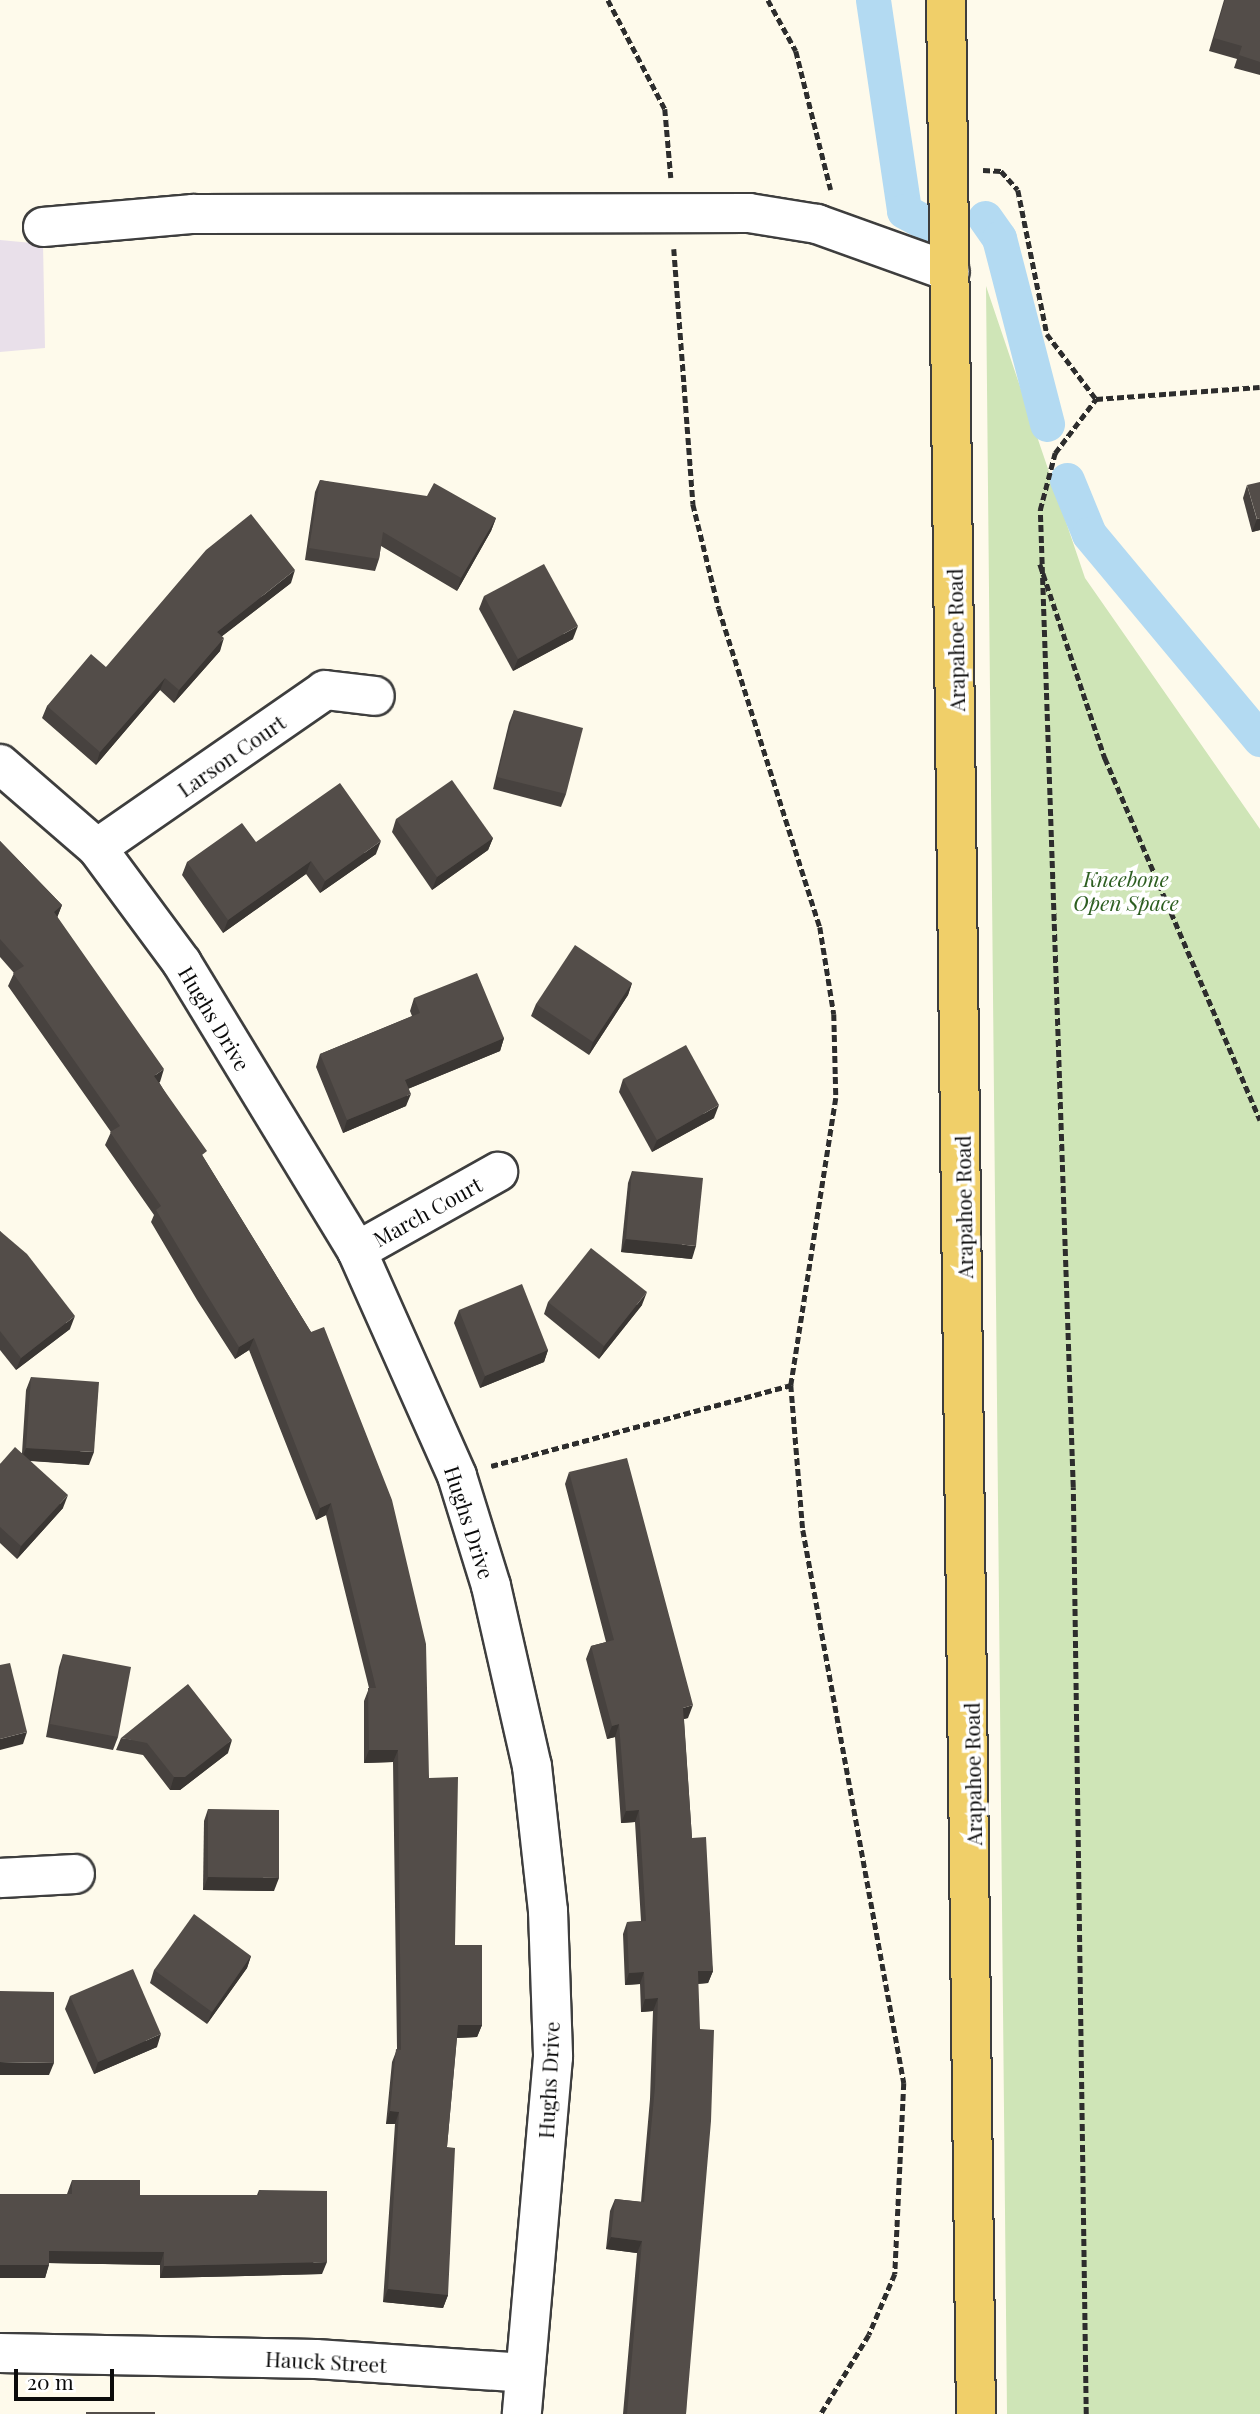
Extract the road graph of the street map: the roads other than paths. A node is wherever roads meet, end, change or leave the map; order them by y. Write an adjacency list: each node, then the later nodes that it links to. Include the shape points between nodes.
1 (946, 0): 3 (main road, Arapahoe Road)
2 (43, 227): 3 (street, via 193,214 749,213 817,224)
3 (950, 271): 14 (main road, Arapahoe Road)
4 (374, 696): 6 (street, Larson Court, via 326,690)
5 (0, 764): 6 (street, Hughs Drive)
6 (97, 848): 8 (street, Hughs Drive, via 182,963)
7 (498, 1172): 8 (street, March Court)
8 (357, 1251): 12 (street, Hughs Drive, via 457,1476 491,1586 532,1766 548,1911 553,2057)
9 (75, 1874): 10 (street)
10 (0, 1878)
11 (0, 2353): 12 (street, Hauck Street, via 316,2359)
12 (525, 2373): 13 (street, Hughs Drive)
13 (522, 2414)
14 (976, 2414)

